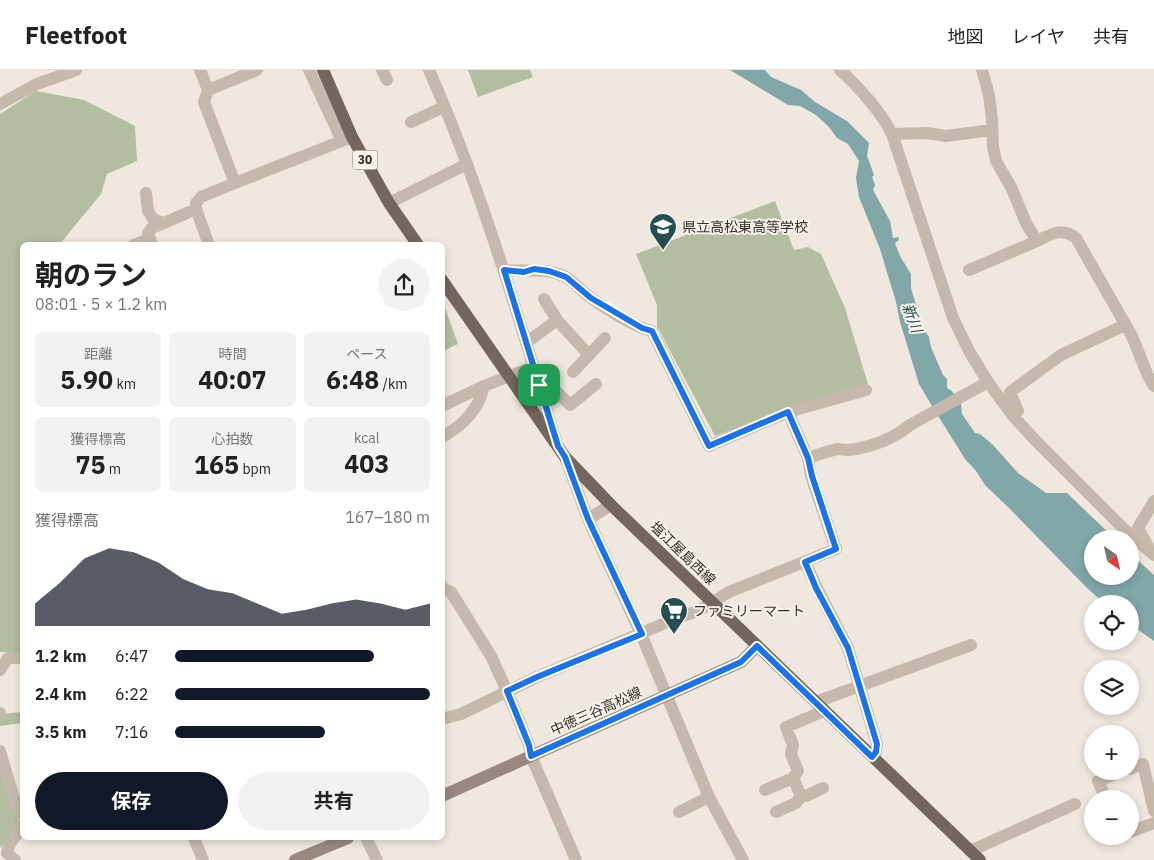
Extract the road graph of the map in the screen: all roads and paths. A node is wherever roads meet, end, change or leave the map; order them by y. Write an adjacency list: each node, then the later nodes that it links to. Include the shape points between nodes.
1 (76, 70): 10 (street, via 37,84)
2 (200, 70): 9 (street)
3 (258, 70): 9 (street)
4 (309, 70): 15 (street)
5 (323, 70): 15 (main road, 30)
6 (429, 70): 11 (street)
7 (840, 70): 14 (street)
8 (982, 70): 13 (street, via 989,95)
9 (208, 90): 17 (street, via 204,102)
10 (0, 104)
11 (444, 106): 12 (street); 16 (street)
12 (411, 122)
13 (992, 130): 14 (street, via 946,136); 22 (street, via 996,160)
14 (892, 134): 38 (street, via 953,318)
15 (347, 139): 17 (street); 19 (main road, 30)
16 (467, 164): 19 (street); 26 (street)
17 (236, 183): 20 (street, via 201,197)
18 (146, 194): 21 (street, via 148,211 154,220)
19 (389, 203): 25 (main road, 30)
20 (196, 209): 21 (street); 24 (street)
21 (164, 223): 23 (street, via 148,233)
22 (1037, 241): 27 (street); 31 (street, via 1056,232 1068,232 1076,238)
23 (150, 242)
24 (209, 242)
25 (416, 242)
26 (504, 270): 33 (street); 45 (street, via 524,272 534,269 566,277 591,298 652,331 709,446)
27 (969, 270)
28 (445, 284): 37 (main road, 塩江屋島西線)
29 (544, 300): 30 (street)
30 (558, 320): 33 (street); 34 (street)
31 (1125, 325): 42 (street); 46 (street, via 1061,355 1010,392 1018,411)
32 (605, 338): 34 (street)
33 (526, 343): 35 (street)
34 (589, 355): 36 (street)
35 (533, 366): 37 (street); 40 (street)
36 (573, 372)
37 (509, 376): 41 (street); 48 (main road, 塩江屋島西線)
38 (988, 382): 46 (street); 50 (street, via 900,433 870,445)
39 (596, 384): 40 (street, via 570,405 549,384)
40 (539, 385): 48 (street)
41 (484, 386): 44 (street); 47 (street, via 469,417)
42 (1154, 386)
43 (866, 390): 45 (street)
44 (445, 405)
45 (788, 412): 50 (street)
46 (1013, 416): 54 (street)
47 (445, 436)
48 (558, 446): 49 (main road, 塩江屋島西線)
49 (565, 457): 52 (main road, 塩江屋島西線); 53 (street)
50 (808, 458): 55 (street, via 836,549)
51 (1154, 501): 54 (street, via 1138,528)
52 (611, 505): 53 (street); 57 (main road, 塩江屋島西線)
53 (588, 519): 58 (street)
54 (1153, 554)
55 (805, 562): 57 (street, via 730,592); 63 (street, via 848,648)
56 (445, 590): 64 (street, via 450,592 491,656)
57 (713, 603): 58 (street); 60 (main road, 塩江屋島西線)
58 (642, 634): 64 (street); 65 (street)
59 (971, 645): 63 (street)
60 (757, 646): 65 (main road, 中徳三谷高松線, via 741,662); 66 (main road, 塩江屋島西線)
61 (20, 658): 62 (street, via 8,658)
62 (0, 670)
63 (860, 686): 66 (street); 70 (street, via 877,744)
64 (507, 691): 67 (street, via 461,714); 69 (street)
65 (666, 696): 69 (main road, 中徳三谷高松線); 79 (street)
66 (820, 706): 70 (main road, 塩江屋島西線); 72 (street, via 786,727 798,771)
67 (445, 718)
68 (0, 751): 81 (street)
69 (531, 756): 77 (main road, 中徳三谷高松線); 96 (street)
70 (872, 757): 91 (main road, 塩江屋島西線)
71 (1139, 766): 82 (street, via 1143,764)
72 (793, 778): 75 (street); 78 (street)
73 (1100, 780): 76 (street, via 1098,781)
74 (824, 788): 78 (street)
75 (765, 790)
76 (1102, 790)
77 (445, 795)
78 (801, 796): 84 (street, via 796,803)
79 (709, 797): 83 (street); 97 (street)
80 (1075, 804): 91 (street)
81 (20, 811)
82 (1154, 811)
83 (679, 812)
84 (776, 812)
85 (1154, 823): 86 (street)
86 (1139, 829)
87 (20, 830): 92 (street, via 8,844 7,853)
88 (195, 840): 93 (street)
89 (343, 840): 94 (main road)
90 (367, 840): 95 (street)
91 (970, 851): 98 (main road, 塩江屋島西線)
92 (15, 860)
93 (203, 860)
94 (295, 860)
95 (377, 860)
96 (576, 860)
97 (743, 860)
98 (980, 860)

